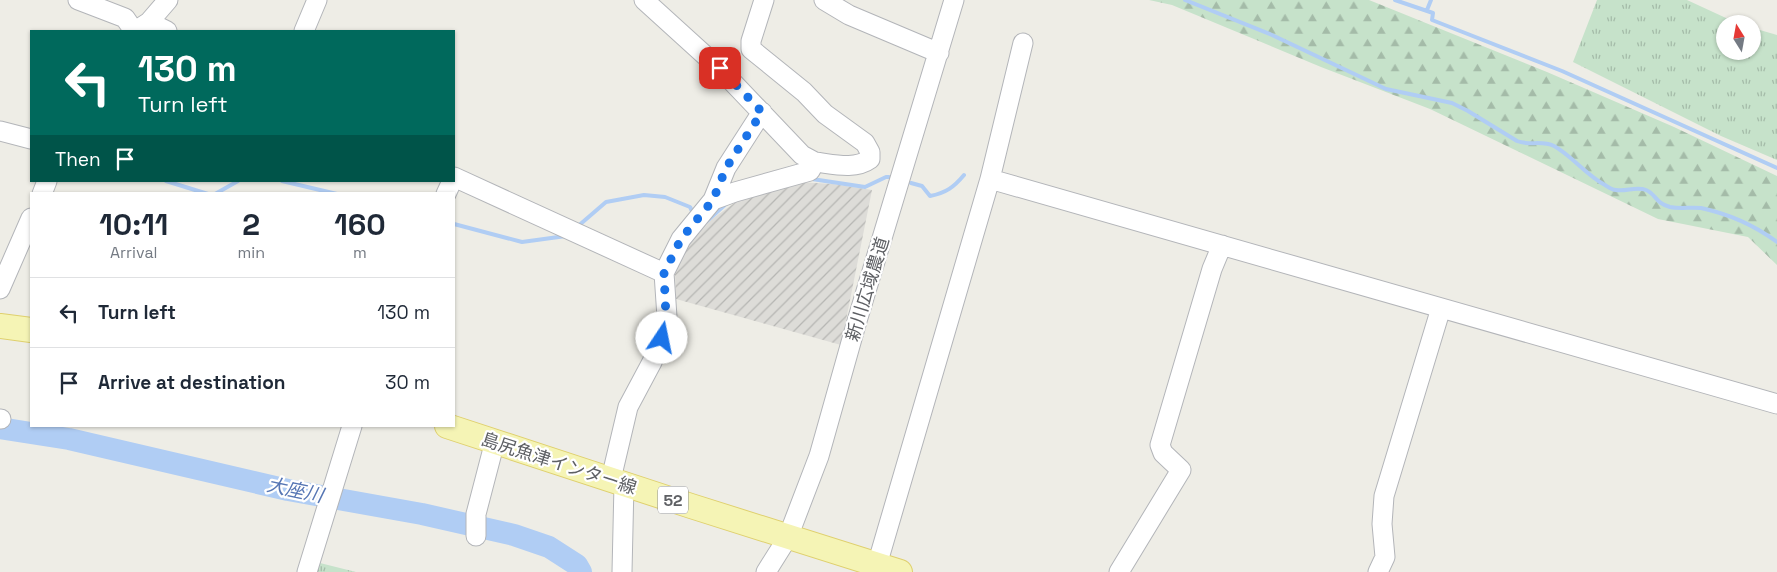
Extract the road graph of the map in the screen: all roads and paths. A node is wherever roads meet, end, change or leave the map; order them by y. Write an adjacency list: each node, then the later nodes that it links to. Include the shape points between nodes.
1 (78, 0): 8 (street, via 125,18)
2 (168, 0): 8 (street)
3 (317, 0): 10 (street)
4 (644, 0): 13 (street, via 720,68)
5 (764, 0): 16 (street, via 751,49 804,92 825,114 865,143 870,152 870,159 856,166)
6 (824, 0): 12 (street, via 849,15)
7 (954, 0): 12 (street, 新川広域農道)
8 (140, 28): 9 (street)
9 (158, 30)
10 (304, 30)
11 (1023, 43): 18 (street)
12 (939, 53): 33 (street, 新川広域農道, via 818,456)
13 (762, 112): 16 (street, via 802,155); 19 (street, via 726,168)
14 (0, 131): 15 (street)
15 (30, 139)
16 (815, 162): 19 (street, via 810,171)
17 (455, 177): 22 (street)
18 (990, 179): 21 (street); 34 (street)
19 (713, 200): 22 (street, via 681,239)
20 (30, 220): 23 (street)
21 (1222, 245): 24 (street); 39 (street, via 1160,445 1163,453 1181,470)
22 (664, 273): 31 (street, via 666,317 662,338 628,407)
23 (0, 289)
24 (1441, 308): 27 (street); 40 (street, via 1384,496 1385,557)
25 (0, 326): 26 (main road)
26 (30, 330)
27 (1777, 404)
28 (352, 427): 35 (street)
29 (450, 427): 30 (main road, 島尻魚津インター線 / 52)
30 (496, 441): 31 (main road, 島尻魚津インター線 / 52); 32 (street, via 476,514)
31 (617, 482): 33 (main road, 島尻魚津インター線 / 52); 36 (street)
32 (476, 536)
33 (788, 537): 34 (main road, 島尻魚津インター線 / 52); 37 (street, 新川広域農道)
34 (877, 565): 38 (main road, 島尻魚津インター線 / 52)
35 (307, 572)
36 (622, 572)
37 (766, 572)
38 (900, 572)
39 (1119, 572)
40 (1378, 572)

